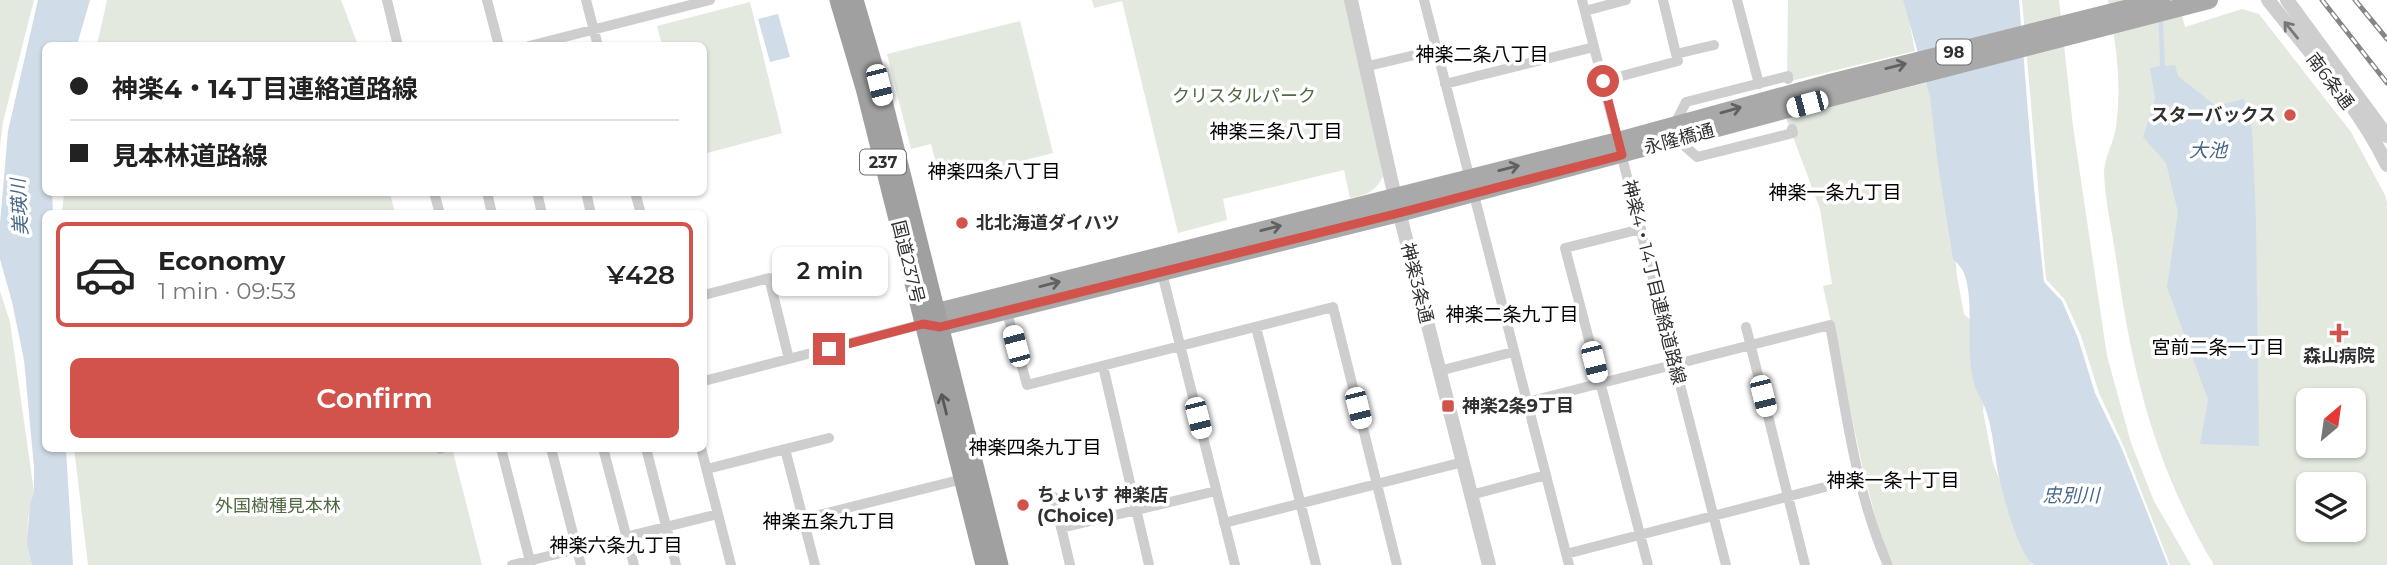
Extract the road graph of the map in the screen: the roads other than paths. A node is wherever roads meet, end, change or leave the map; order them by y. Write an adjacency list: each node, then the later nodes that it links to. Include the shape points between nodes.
1 (388, 0): 19 (street)
2 (487, 0): 20 (street)
3 (586, 0): 18 (street)
4 (710, 0): 18 (street)
5 (839, 0): 43 (highway, 国道237号 / 237)
6 (854, 0): 43 (highway, 国道237号 / 237, via 879,85)
7 (1352, 0): 27 (street, 神楽3条通)
8 (1423, 0): 25 (street)
9 (1626, 0): 16 (street)
10 (1662, 0): 26 (street)
11 (1737, 0): 30 (street)
12 (2161, 0): 17 (main road, 永隆橋通 / 98)
13 (2209, 0): 17 (main road, 永隆橋通 / 98)
14 (2268, 0): 36 (street, 南6条通, one-way to 14, via 2327,74)
15 (2287, 0): 34 (street, 南6条通)
16 (1583, 6): 24 (street, 神楽4・14丁目連絡道路線)
17 (2105, 21): 33 (main road, 永隆橋通 / 98)
18 (593, 29): 21 (street); 22 (street)
19 (397, 42)
20 (498, 42)
21 (551, 42)
22 (597, 42)
23 (1714, 45): 26 (street)
24 (1594, 47): 29 (street, 神楽4・14丁目連絡道路線); 31 (street)
25 (1436, 50): 27 (street); 31 (street)
26 (1676, 54): 29 (street, via 1678,61)
27 (1364, 67): 38 (street, 神楽3条通)
28 (1788, 79): 30 (street)
29 (1603, 81): 35 (street, 神楽4・14丁目連絡道路線)
30 (1759, 84): 33 (street, via 1686,102)
31 (1445, 85): 37 (street)
32 (1792, 129): 33 (street, via 1793,133 1697,157)
33 (1676, 133): 35 (main road, 永隆橋通 / 98)
34 (2387, 136)
35 (1620, 148): 37 (main road, 永隆橋通 / 98); 39 (street, 神楽4・14丁目連絡道路線)
36 (2387, 165)
37 (1471, 186): 38 (main road, 永隆橋通 / 98); 48 (street)
38 (1397, 205): 40 (main road, 永隆橋通 / 98); 52 (street, 神楽3条通)
39 (1641, 229): 50 (street, 神楽4・14丁目連絡道路線); 54 (street, via 1565,248)
40 (1159, 264): 42 (main road, 永隆橋通 / 98); 46 (street)
41 (707, 294): 49 (street, via 769,278)
42 (1004, 303): 43 (main road, 永隆橋通 / 98); 51 (street, via 1027,385)
43 (933, 321): 49 (street); 66 (highway, 国道237号 / 237)
44 (1256, 327): 46 (street); 68 (street, via 1333,307); 73 (street)
45 (1746, 327): 47 (street)
46 (1180, 346): 51 (street); 69 (street)
47 (1751, 346): 50 (street); 67 (street, via 1830,325); 72 (street)
48 (1513, 352): 52 (street); 55 (street)
49 (789, 359): 53 (street)
50 (1675, 365): 54 (street); 76 (street, 神楽4・14丁目連絡道路線)
51 (1103, 366): 74 (street)
52 (1439, 371): 63 (street, 神楽3条通)
53 (707, 381)
54 (1600, 384): 55 (street); 81 (street)
55 (1527, 402): 65 (street)
56 (829, 438): 57 (street)
57 (785, 449): 64 (street); 77 (street)
58 (503, 452): 85 (street)
59 (552, 452): 83 (street)
60 (604, 452): 82 (street)
61 (647, 452): 79 (street)
62 (702, 452): 64 (street)
63 (1462, 462): 68 (street); 70 (street, 神楽3条通)
64 (706, 469): 75 (street)
65 (1546, 475): 70 (street); 84 (street)
66 (970, 477): 77 (street); 92 (highway, 国道237号 / 237); 93 (highway, 国道237号 / 237)
67 (1860, 478): 72 (street); 103 (street)
68 (1377, 484): 73 (street); 98 (street)
69 (1216, 491): 74 (street); 78 (street)
70 (1471, 495): 99 (street, 神楽3条通)
71 (1054, 497): 80 (street)
72 (1788, 497): 76 (street); 102 (street)
73 (1300, 503): 78 (street); 97 (street)
74 (1135, 509): 80 (street); 95 (street)
75 (718, 514): 79 (street); 90 (street)
76 (1713, 515): 81 (street); 101 (street, 神楽4・14丁目連絡道路線)
77 (803, 519): 91 (street)
78 (1224, 523): 96 (street)
79 (666, 528): 82 (street); 89 (street)
80 (1061, 528): 94 (street)
81 (1639, 534): 84 (street); 100 (street)
82 (626, 537): 83 (street); 88 (street)
83 (577, 550): 85 (street); 87 (street)
84 (1568, 559)
85 (530, 563): 86 (street)
86 (512, 565)
87 (581, 565)
88 (634, 565)
89 (676, 565)
90 (732, 565)
91 (815, 565)
92 (985, 565)
93 (999, 565)
94 (1070, 565)
95 (1149, 565)
96 (1235, 565)
97 (1316, 565)
98 (1397, 565)
99 (1489, 565)
100 (1648, 565)
101 (1726, 565)
102 (1805, 565)
103 (1888, 565)

